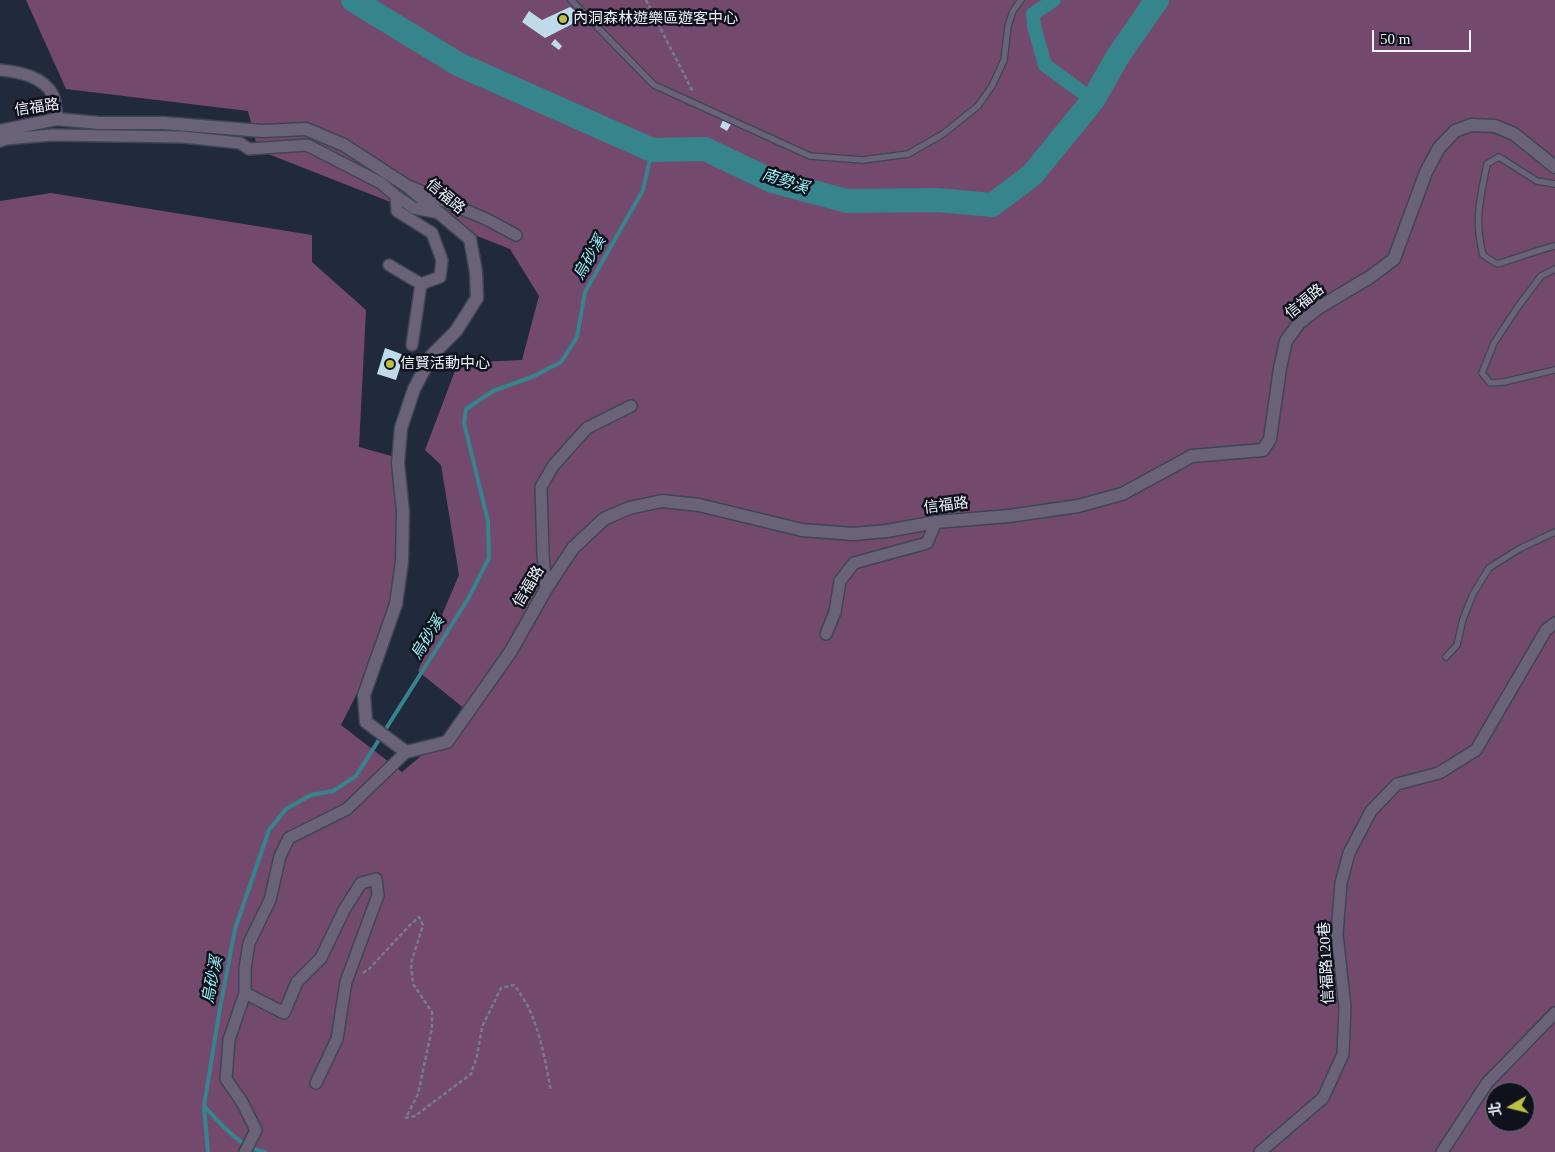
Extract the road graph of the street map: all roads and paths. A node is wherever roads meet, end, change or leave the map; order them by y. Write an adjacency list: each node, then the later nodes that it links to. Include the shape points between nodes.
1 (571, 0): 5 (lane, via 654,85)
2 (646, 0): 5 (path)
3 (1021, 0): 5 (lane, via 1008,26 1004,60 978,106 943,134 908,154 863,160 810,156)
4 (0, 70): 6 (street, via 40,80 53,95)
5 (699, 105)
6 (57, 119): 7 (street, 信福路); 11 (street, 信福路, via 262,131 306,129 344,145)
7 (0, 131)
8 (0, 141): 12 (street, via 52,135 183,137 240,142 249,149 307,145 381,182)
9 (1555, 167): 22 (street, 信福路, via 1514,134 1495,126 1471,125 1455,131 1439,148 1426,172 1394,259 1318,308 1299,323 1286,342 1270,439 1263,450 1192,456 1122,494 1078,506)
10 (1555, 184): 15 (lane, via 1537,181 1499,158 1487,164 1478,210 1483,255 1497,264)
11 (407, 186): 13 (street, 信福路); 14 (street, via 486,218)
12 (396, 196): 13 (street, via 414,208); 18 (street, via 397,211 432,233 442,260 440,278)
13 (438, 213): 28 (street, 信福路, via 470,239 477,298 456,331 432,355 414,389 401,428 398,463 403,512 402,561 396,604 364,695 366,722)
14 (516, 235)
15 (1555, 246)
16 (389, 265): 18 (street)
17 (1555, 269): 20 (lane, via 1542,276 1517,308 1494,343 1482,373 1490,383)
18 (421, 284): 19 (street)
19 (412, 345)
20 (1555, 370)
21 (631, 406): 24 (street, via 587,428 553,466 541,487)
22 (936, 522): 24 (street, 信福路, via 853,534 802,530 699,505 662,501 629,508 604,519 573,548); 26 (street, via 927,543 854,563 840,581 836,612)
23 (1555, 532): 27 (lane, via 1489,568 1463,619 1457,645)
24 (546, 588): 28 (street, 信福路, via 511,652 448,742)
25 (1555, 623): 35 (street, 信福路120巷, via 1546,630 1476,750 1439,773 1397,784 1371,811 1349,853 1341,883 1337,934 1344,1007 1343,1054 1323,1098)
26 (826, 634)
27 (1446, 657)
28 (406, 752): 30 (street, via 347,809 289,838 280,856 270,900 249,943)
29 (346, 982): 30 (street, via 378,895 376,879 362,883 344,910 320,958 297,982 284,1012); 32 (street, via 337,1039); 33 (path, via 369,969 419,917 423,925 411,963 413,984 432,1012 432,1028 418,1094 406,1118 415,1116 471,1074 482,1027 501,988 514,985 524,996 543,1046)
30 (245, 993): 34 (street, via 229,1040 226,1079 256,1130)
31 (1555, 1013): 36 (street, via 1487,1083)
32 (316, 1083)
33 (551, 1091)
34 (245, 1152)
35 (1260, 1152)
36 (1442, 1152)

